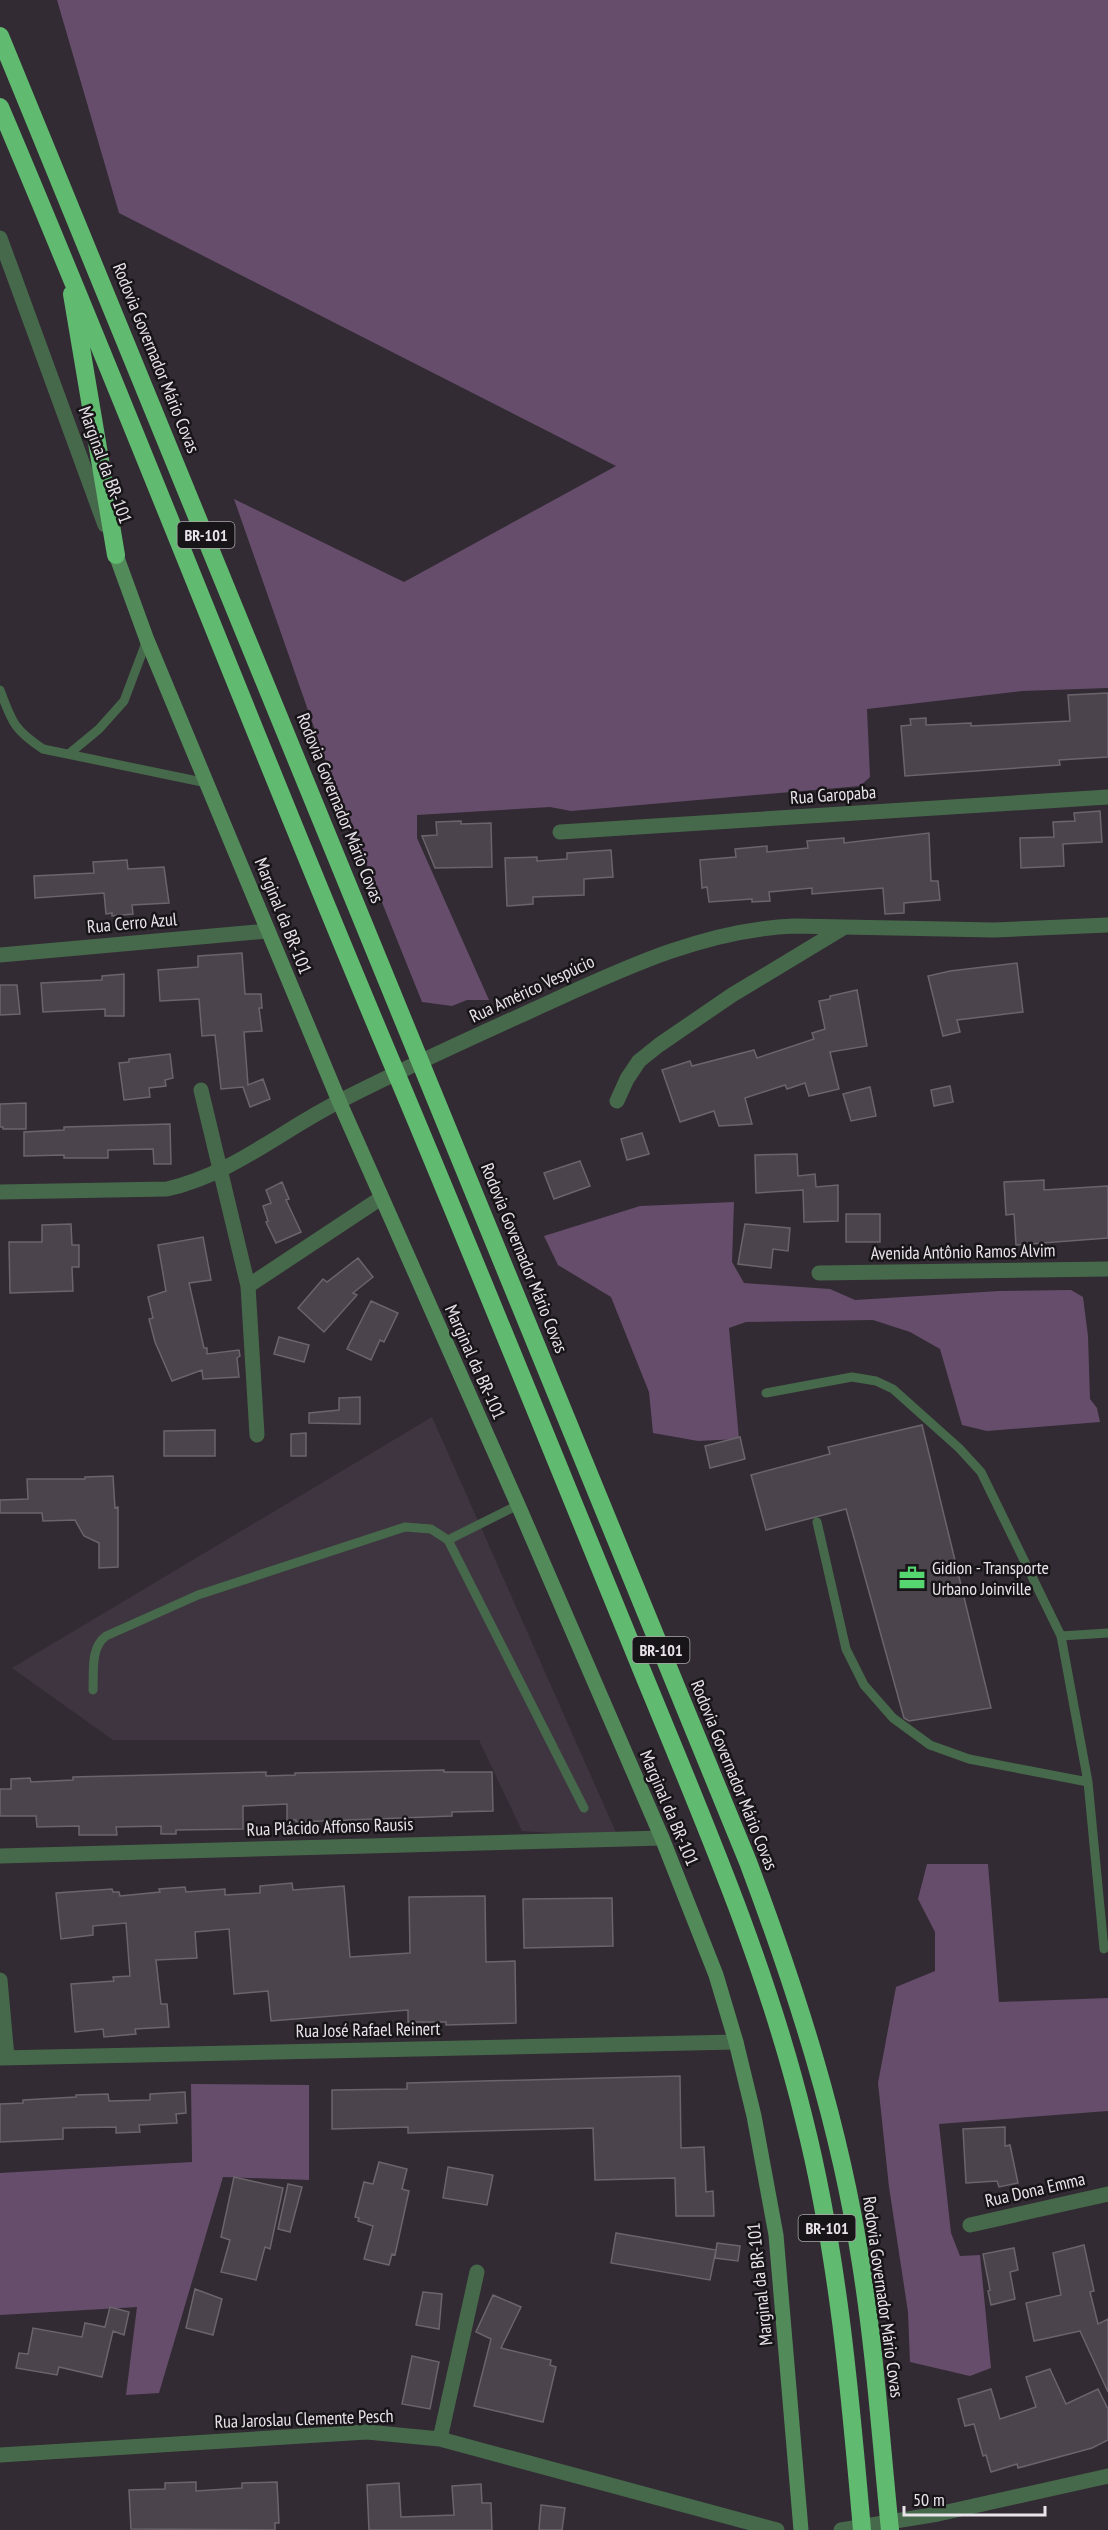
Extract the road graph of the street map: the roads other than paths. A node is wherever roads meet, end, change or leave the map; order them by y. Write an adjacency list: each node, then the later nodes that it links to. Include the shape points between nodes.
1 (0, 36): 51 (highway, Rodovia Governador Mário Covas / BR-101, via 748,1862 788,1973 831,2118 861,2263)
2 (0, 107): 4 (highway, BR-101)
3 (0, 238): 5 (street, Marginal da BR-101)
4 (66, 260): 5 (highway); 50 (highway, BR-101, via 724,1872 779,2028 805,2121 832,2254)
5 (116, 555): 6 (main road, Marginal da BR-101)
6 (147, 640): 8 (lane, via 124,701); 9 (main road, Marginal da BR-101)
7 (0, 690): 8 (lane, via 13,724 27,738 43,749)
8 (70, 753): 9 (lane)
9 (207, 783): 14 (main road, Marginal da BR-101)
10 (1108, 797): 11 (street, Rua Garopaba)
11 (560, 832)
12 (1108, 925): 13 (street, Rua Américo Vespúcio, via 994,930)
13 (843, 928): 17 (street, Rua Américo Vespúcio, via 768,927 662,953); 18 (street, via 732,994 659,1044 639,1061)
14 (268, 931): 15 (street, Rua Cerro Azul); 17 (main road, Marginal da BR-101)
15 (0, 954)
16 (201, 1090): 19 (street)
17 (339, 1101): 19 (street, Rua Américo Vespúcio); 21 (main road, Marginal da BR-101)
18 (617, 1101)
19 (222, 1170): 20 (street, Rua Américo Vespúcio, via 194,1183 167,1189); 24 (street)
20 (0, 1192)
21 (381, 1197): 24 (street); 27 (main road, Marginal da BR-101)
22 (1108, 1269): 23 (street, Avenida Antônio Ramos Alvim)
23 (819, 1273)
24 (249, 1286): 26 (street)
25 (766, 1393): 31 (lane, via 852,1377 876,1380 893,1389 981,1472)
26 (258, 1435)
27 (518, 1505): 29 (lane); 35 (main road, Marginal da BR-101)
28 (817, 1522): 33 (lane, via 846,1649 864,1685 893,1718 930,1745 969,1759)
29 (448, 1540): 32 (lane, via 431,1529 405,1527 198,1595 99,1642); 34 (lane)
30 (1108, 1633): 31 (lane)
31 (1061, 1636): 33 (lane)
32 (93, 1690)
33 (1088, 1782): 37 (lane)
34 (584, 1808)
35 (662, 1838): 36 (street, Rua Plácido Affonso Rausis); 39 (main road, Marginal da BR-101, via 716,1975)
36 (0, 1856)
37 (1104, 1949)
38 (0, 1980): 40 (street)
39 (736, 2042): 40 (street, Rua José Rafael Reinert); 48 (main road, Marginal da BR-101, via 766,2170 776,2235)
40 (3, 2057)
41 (1108, 2194): 42 (street, Rua Dona Emma)
42 (970, 2225)
43 (477, 2272): 44 (street)
44 (440, 2439): 45 (street, Rua Jaroslau Clemente Pesch, via 367,2432); 47 (street, Rua Jaroslau Clemente Pesch)
45 (0, 2455)
46 (1108, 2476): 49 (street, via 938,2514)
47 (777, 2530)
48 (801, 2530)
49 (841, 2530)
50 (862, 2530)
51 (890, 2530)

